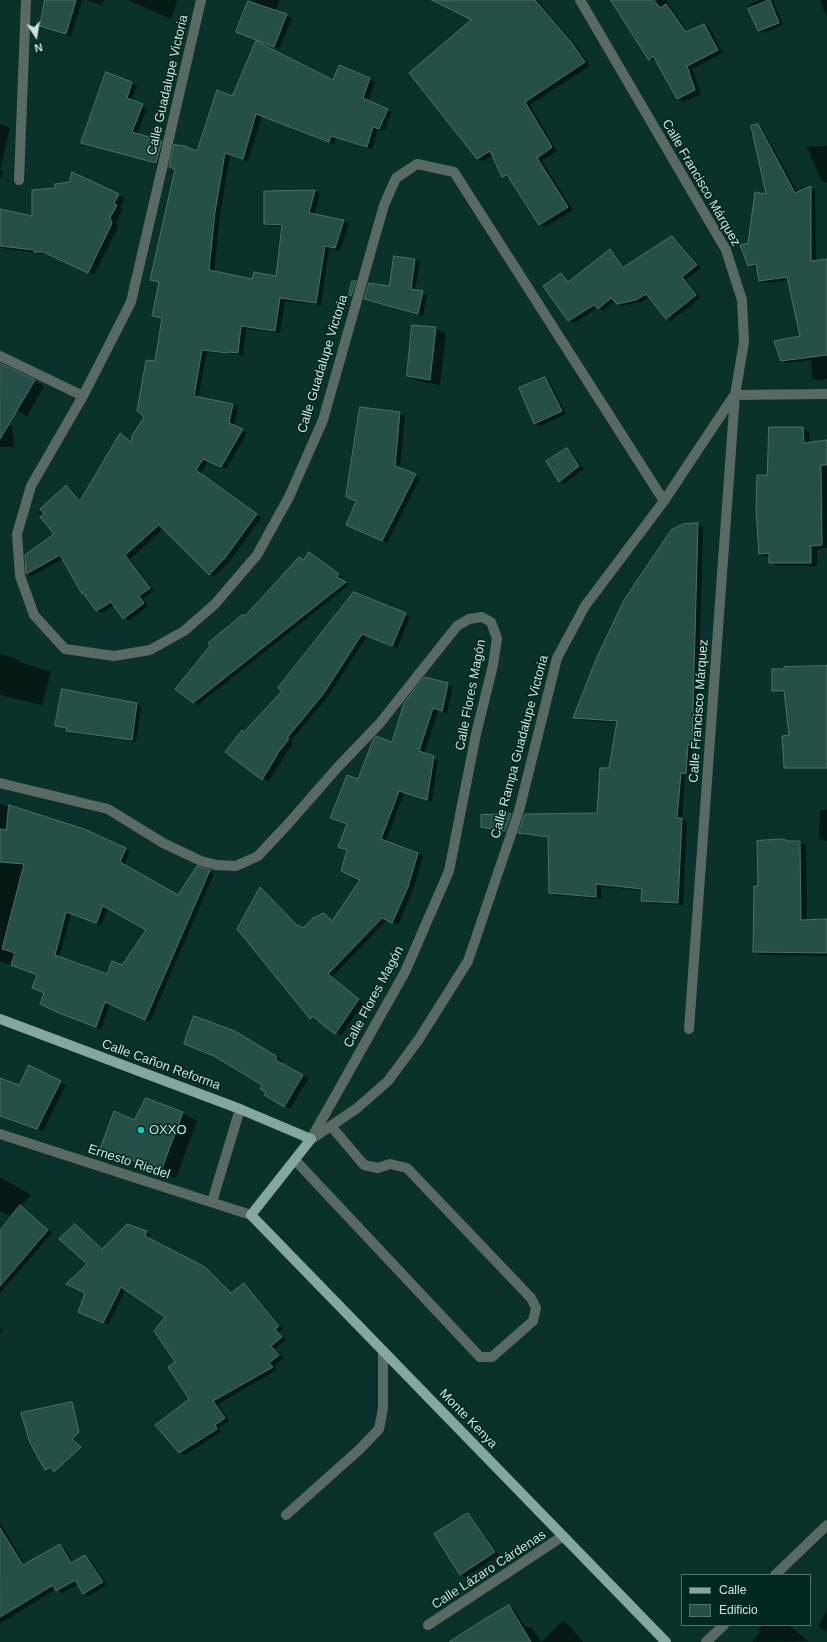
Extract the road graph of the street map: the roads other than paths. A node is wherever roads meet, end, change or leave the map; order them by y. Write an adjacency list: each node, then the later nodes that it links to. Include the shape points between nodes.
1 (26, 0): 4 (street)
2 (201, 0): 8 (street, Calle Guadalupe Victoria, via 131,302)
3 (580, 0): 7 (street, Calle Francisco Márquez, via 726,250 742,300 744,342)
4 (19, 180)
5 (0, 356): 8 (street)
6 (827, 394): 7 (street)
7 (735, 395): 9 (street, Calle Rampa Guadalupe Victoria); 12 (street, Calle Francisco Márquez)
8 (83, 396): 9 (street, Calle Guadalupe Victoria, via 31,486 17,534 20,576 34,614 65,649 114,656 150,650 184,631 215,604 257,555 289,497 323,420 384,205 396,178 417,164 454,172)
9 (664, 501): 14 (street, Calle Rampa Guadalupe Victoria, via 585,606 557,658 519,811 468,961 419,1039 388,1081 356,1109)
10 (0, 783): 16 (street, Calle Flores Magón, via 108,809 163,843 201,861 236,866 258,856 283,829 380,723 457,626 469,619 482,618 491,622 497,638 493,665 476,734 449,871 405,972)
11 (0, 1019): 13 (main road, Calle Cañon Reforma)
12 (689, 1029)
13 (240, 1109): 16 (main road, Calle Cañon Reforma); 18 (street)
14 (331, 1126): 16 (street, Calle Rampa Guadalupe Victoria); 17 (street, via 364,1165 378,1168 390,1164 407,1168 531,1298 536,1308 533,1321 492,1357 480,1357)
15 (0, 1134): 18 (street, Ernesto Riedel)
16 (311, 1139): 17 (main road, Calle Flores Magón)
17 (295, 1160): 19 (main road, Calle Flores Magón)
18 (212, 1202): 19 (street, Ernesto Riedel)
19 (251, 1215): 20 (main road, Monte Kenya)
20 (383, 1351): 21 (street, via 383,1408 379,1429); 23 (main road, Monte Kenya)
21 (286, 1515)
22 (827, 1525): 24 (street)
23 (563, 1536): 25 (street, Calle Lázaro Cárdenas); 27 (main road, Monte Kenya)
24 (776, 1574)
25 (428, 1625)
26 (723, 1626): 28 (street)
27 (666, 1642)
28 (706, 1642)

